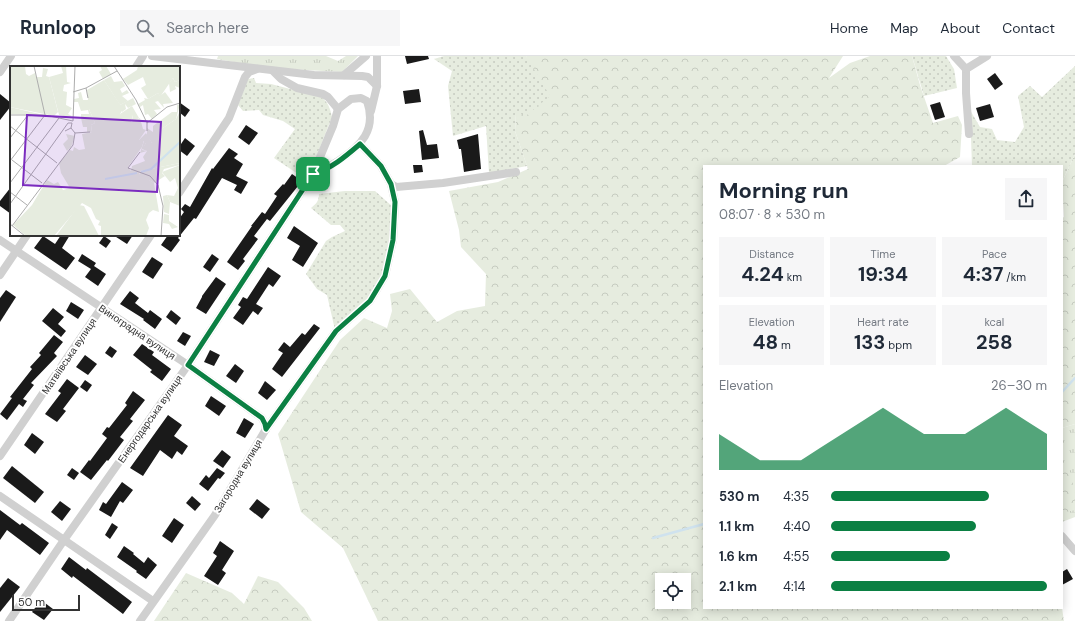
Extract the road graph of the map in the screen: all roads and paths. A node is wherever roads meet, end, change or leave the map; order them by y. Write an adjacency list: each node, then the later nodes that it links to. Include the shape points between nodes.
1 (11, 56): 12 (street)
2 (143, 56): 8 (street)
3 (152, 56): 9 (street)
4 (366, 56): 13 (street)
5 (377, 56): 14 (street)
6 (954, 56): 10 (street)
7 (987, 56): 10 (street)
8 (137, 66)
9 (257, 69): 11 (street); 22 (street, via 244,77 229,118)
10 (966, 69): 17 (street)
11 (273, 71): 13 (street, via 314,76); 15 (street, via 297,88 323,94)
12 (0, 72)
13 (344, 75): 14 (street, via 368,77)
14 (377, 86): 16 (street)
15 (338, 109): 16 (street, via 351,99 361,98 367,101); 20 (street, Енергодарська вулиця)
16 (371, 112): 18 (street, via 369,130)
17 (969, 134)
18 (360, 144): 20 (street, via 321,172); 21 (street, Загородна вулиця, via 381,166)
19 (516, 172): 21 (street, via 405,187)
20 (313, 174): 29 (street, Енергодарська вулиця)
21 (391, 184): 30 (street, Загородна вулиця, via 395,202 393,240 385,276 370,301 336,331)
22 (180, 192)
23 (26, 236): 26 (street)
24 (150, 236): 28 (street, Матвіївська вулиця)
25 (0, 240): 26 (street, Виноградна вулиця)
26 (16, 252): 27 (street); 28 (street, Виноградна вулиця)
27 (0, 275)
28 (101, 308): 29 (street, Виноградна вулиця); 31 (street, Матвіївська вулиця)
29 (188, 365): 30 (street, Виноградна вулиця, via 262,418); 34 (street, Енергодарська вулиця)
30 (266, 429): 36 (street, Загородна вулиця, via 215,515)
31 (0, 456)
32 (0, 496): 34 (street)
33 (1063, 537): 35 (street)
34 (64, 540): 36 (street); 37 (street, Енергодарська вулиця)
35 (1075, 552)
36 (153, 601): 38 (street, Загородна вулиця)
37 (9, 621)
38 (140, 621)

